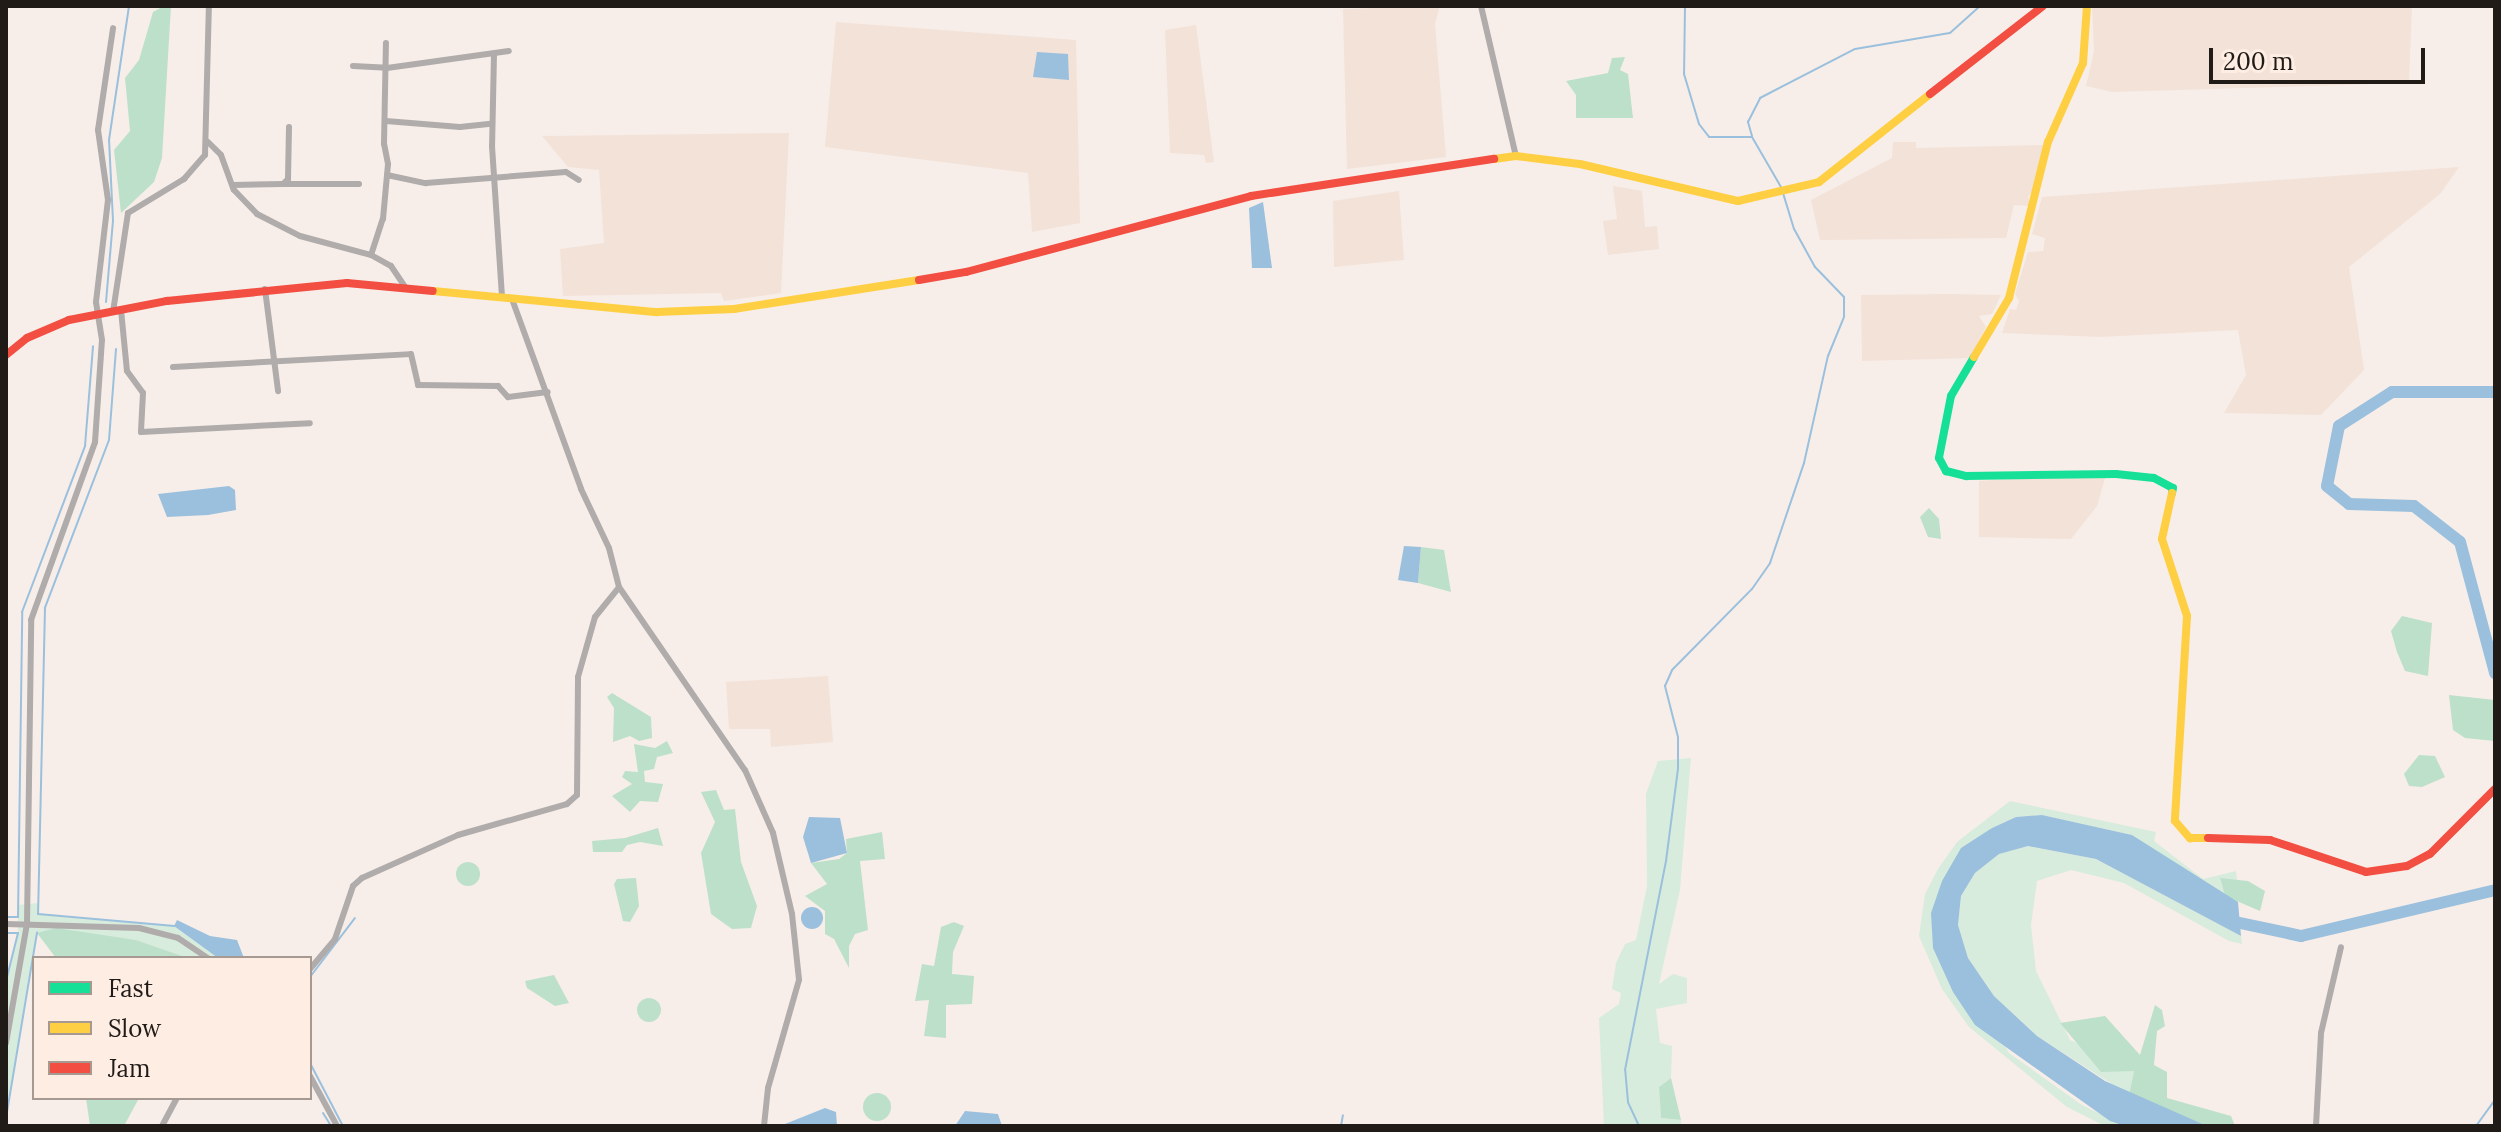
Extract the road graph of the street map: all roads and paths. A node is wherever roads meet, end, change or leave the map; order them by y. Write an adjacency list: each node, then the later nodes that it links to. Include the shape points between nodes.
1 (209, 6): 14 (street)
2 (1481, 6): 15 (street)
3 (2043, 6): 15 (main road, via 1819,182 1801,188 1720,200 1580,164)
4 (2087, 6): 35 (main road, via 2083,63 2048,142 2009,298 1951,396 1939,458 1946,471 1966,476 2116,474 2154,478 2173,488 2162,539 2187,616 2175,821 2190,838 2270,840 2366,872 2407,866 2430,854)
5 (113, 28): 27 (street, via 98,130 108,200 96,302)
6 (386, 43): 10 (street)
7 (509, 51): 8 (street)
8 (494, 54): 10 (street); 12 (street)
9 (353, 66): 10 (street)
10 (387, 68): 11 (street)
11 (386, 121): 12 (street); 16 (street)
12 (491, 124): 17 (street)
13 (289, 127): 19 (street, via 288,179)
14 (208, 142): 21 (street, via 221,155); 26 (street, via 198,167 128,213)
15 (1516, 156): 25 (main road, via 1251,196 966,272 816,298 657,312)
16 (387, 175): 17 (street, via 426,183); 22 (street, via 383,219)
17 (494, 176): 18 (street, via 566,172); 25 (street)
18 (579, 180)
19 (283, 184): 20 (street); 21 (street)
20 (359, 184)
21 (233, 185): 22 (street, via 257,214 300,236)
22 (371, 255): 24 (street, via 391,266)
23 (265, 289): 24 (main road, via 347,283); 26 (main road); 29 (street)
24 (407, 289): 25 (main road)
25 (507, 298): 32 (street)
26 (117, 311): 27 (main road); 33 (street, via 127,371 143,393 141,432)
27 (100, 314): 28 (main road, via 27,338); 37 (street, via 95,442 31,620)
28 (6, 355)
29 (275, 362): 30 (street); 31 (street); 32 (street, via 411,354 418,385 498,386 508,397)
30 (173, 367)
31 (278, 391)
32 (548, 392): 34 (street)
33 (310, 423)
34 (619, 587): 40 (street, via 595,617 578,677 577,795 567,804 458,835 362,878 353,886 335,939); 46 (street, via 745,770 773,833 792,914 799,980 768,1088)
35 (2495, 789)
36 (6, 924): 37 (street)
37 (27, 924): 39 (street, via 139,928 178,938); 41 (street)
38 (2341, 947): 47 (street, via 2321,1033)
39 (205, 956)
40 (312, 967)
41 (6, 1043)
42 (312, 1080): 45 (street)
43 (176, 1100): 44 (street)
44 (162, 1126)
45 (337, 1126)
46 (764, 1126)
47 (2316, 1126)

